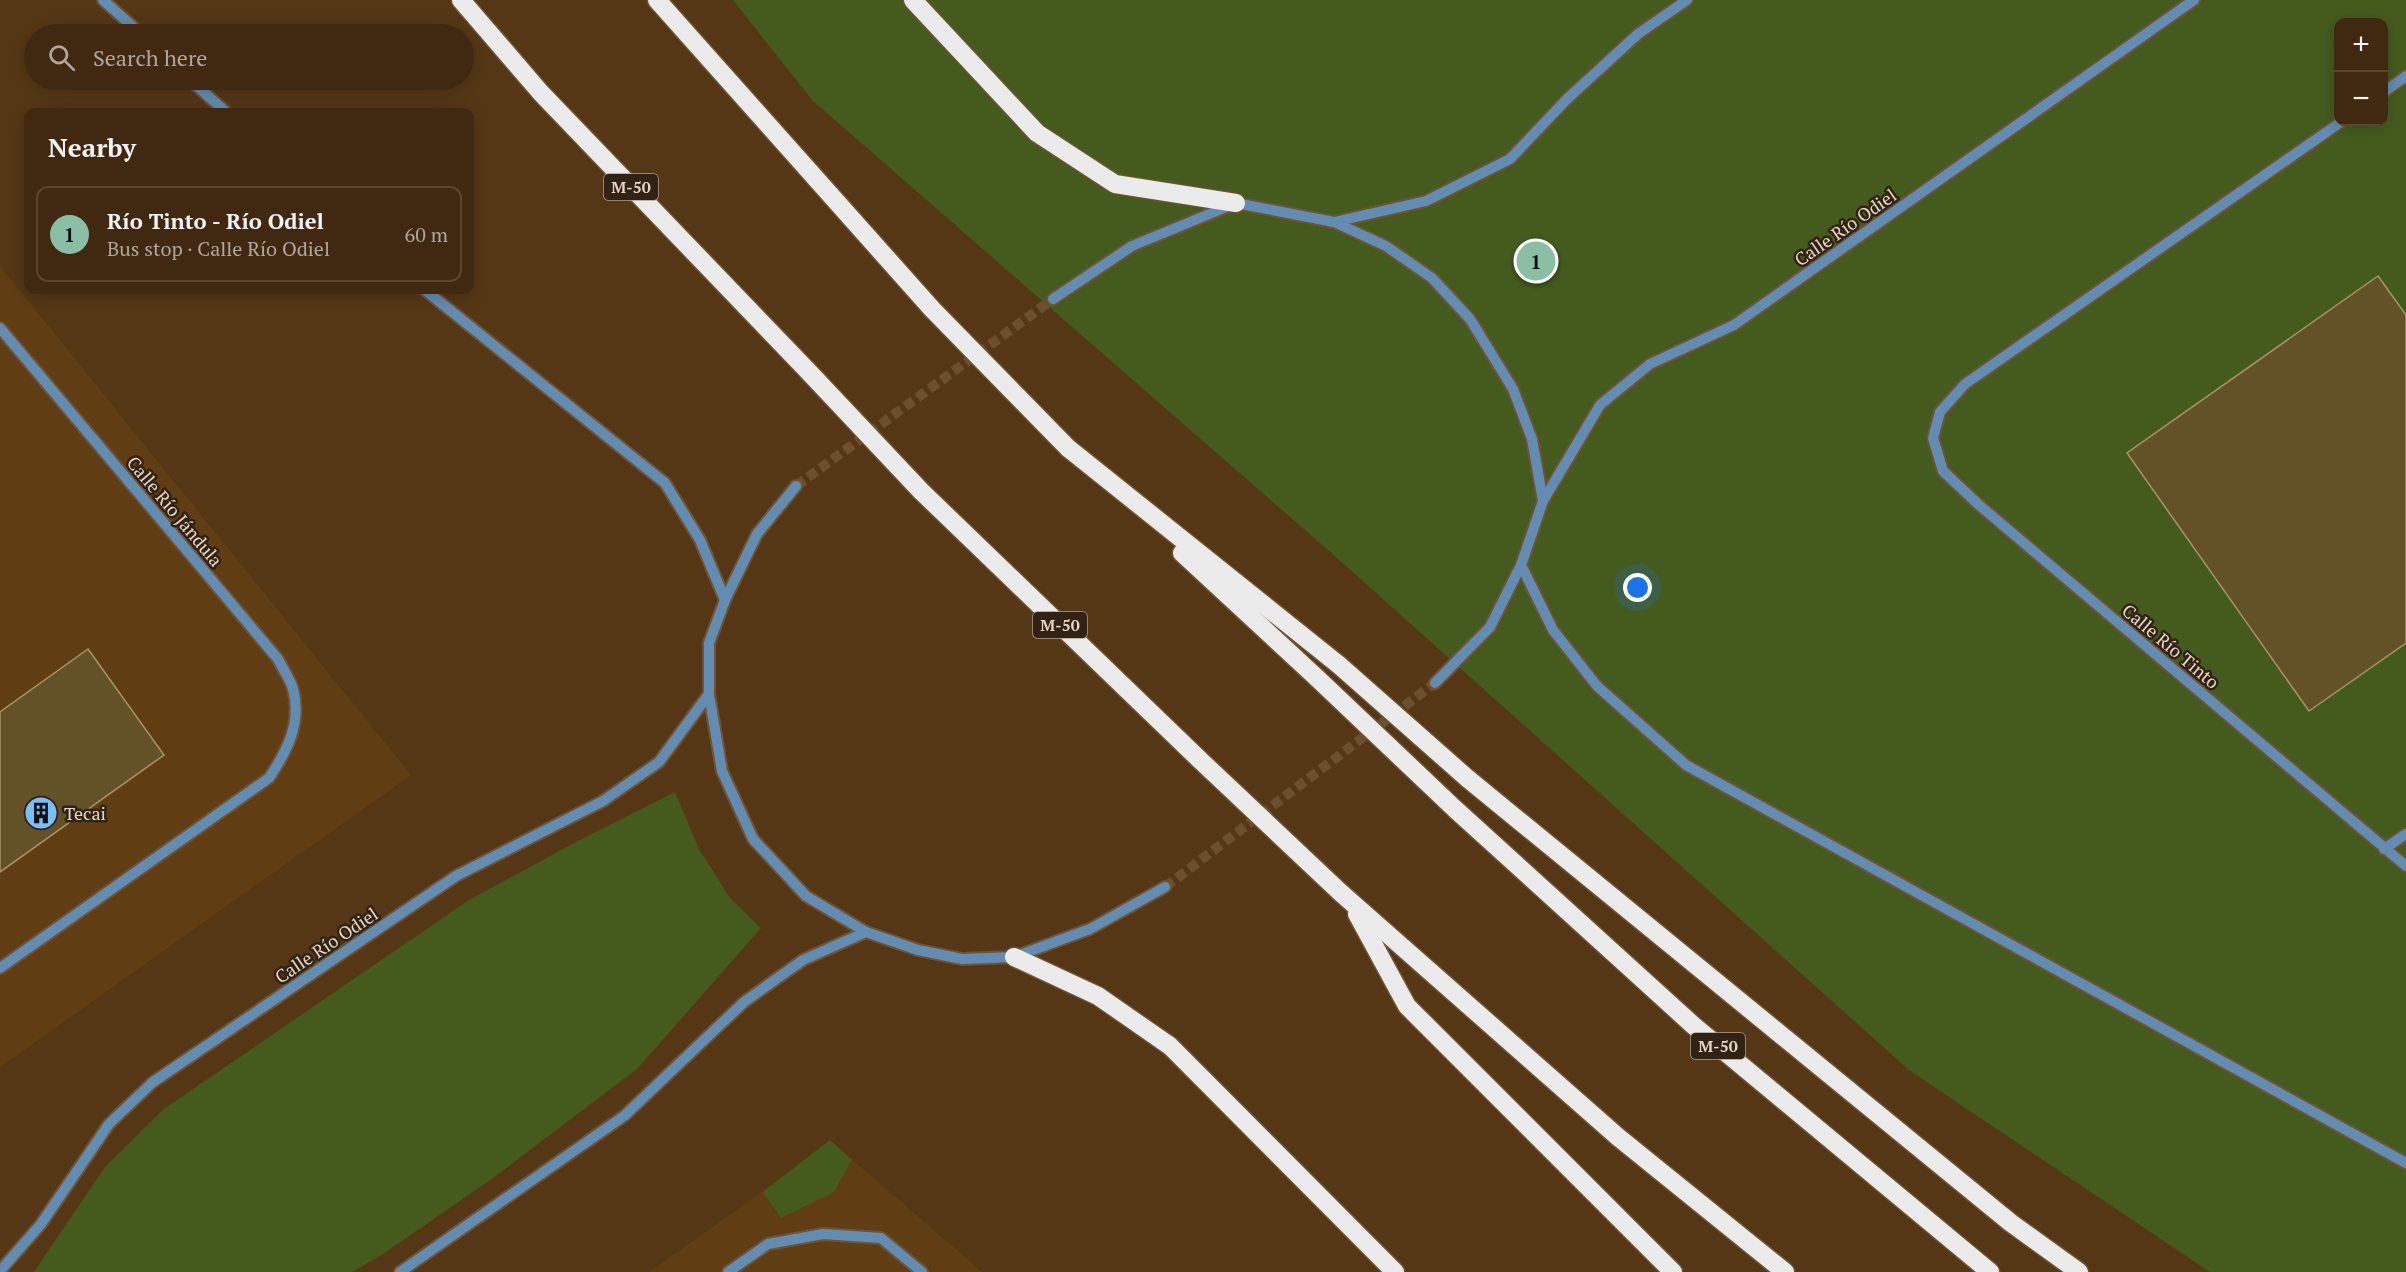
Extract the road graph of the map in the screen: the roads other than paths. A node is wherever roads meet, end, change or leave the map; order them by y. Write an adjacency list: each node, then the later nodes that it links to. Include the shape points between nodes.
1 (103, 0): 7 (street)
2 (461, 0): 29 (highway, M-50, bridge, via 541,93 921,491)
3 (657, 0): 18 (highway, M-50, bridge, via 932,309)
4 (913, 0): 13 (highway, via 1037,133 1115,184)
5 (1687, 0): 14 (street, via 1638,34 1582,84 1510,159 1426,201)
6 (2194, 0): 20 (street, Calle Río Odiel, via 1734,325 1650,364 1600,405)
7 (130, 24)
8 (2406, 76): 9 (street)
9 (2388, 89)
10 (201, 90): 11 (street)
11 (222, 108)
12 (2335, 126): 26 (street, Calle Río Tinto, via 1965,384 1940,412 1933,438 1943,471 1979,505)
13 (1236, 203): 14 (street); 16 (street, via 1132,246)
14 (1334, 222): 20 (street, via 1386,246 1432,278 1470,319 1513,389 1532,439)
15 (430, 294): 22 (street, via 665,483 700,540)
16 (1053, 299)
17 (0, 328): 32 (street, Calle Río Jándula, via 278,659 293,689 295,728 283,758 269,778)
18 (1068, 448): 43 (highway, M-50, bridge, via 1694,1026); 44 (highway, bridge, via 1338,665 1467,778 2002,1216)
19 (796, 486): 22 (street, via 757,534)
20 (1543, 501): 21 (street, Calle Río Odiel)
21 (1521, 565): 23 (street, Calle Río Odiel, via 1490,627); 33 (street, via 1553,630 1597,686 1686,765)
22 (725, 600): 24 (street, via 709,643)
23 (1434, 683)
24 (709, 694): 30 (street, via 722,771 753,839 806,896); 35 (street, Calle Río Odiel, via 659,762 631,782 603,801 456,876 153,1082 109,1124 41,1224)
25 (2406, 834): 26 (street)
26 (2384, 849): 27 (street, Calle Río Tinto)
27 (2406, 866)
28 (1165, 887): 31 (street, via 1089,929)
29 (1346, 898): 41 (highway, via 1407,1006); 42 (highway, M-50, via 1618,1137)
30 (866, 932): 31 (street, via 918,950 962,959); 36 (street, via 802,960 752,996 624,1116)
31 (1014, 957): 34 (highway, via 1098,996 1170,1046)
32 (0, 968)
33 (2406, 1163)
34 (1360, 1239): 39 (highway); 40 (highway)
35 (0, 1271)
36 (400, 1272)
37 (728, 1272): 38 (street, via 768,1244 823,1234 881,1238)
38 (922, 1272)
39 (1389, 1272)
40 (1395, 1272)
41 (1673, 1272)
42 (1785, 1272)
43 (1990, 1272)
44 (2079, 1272)

